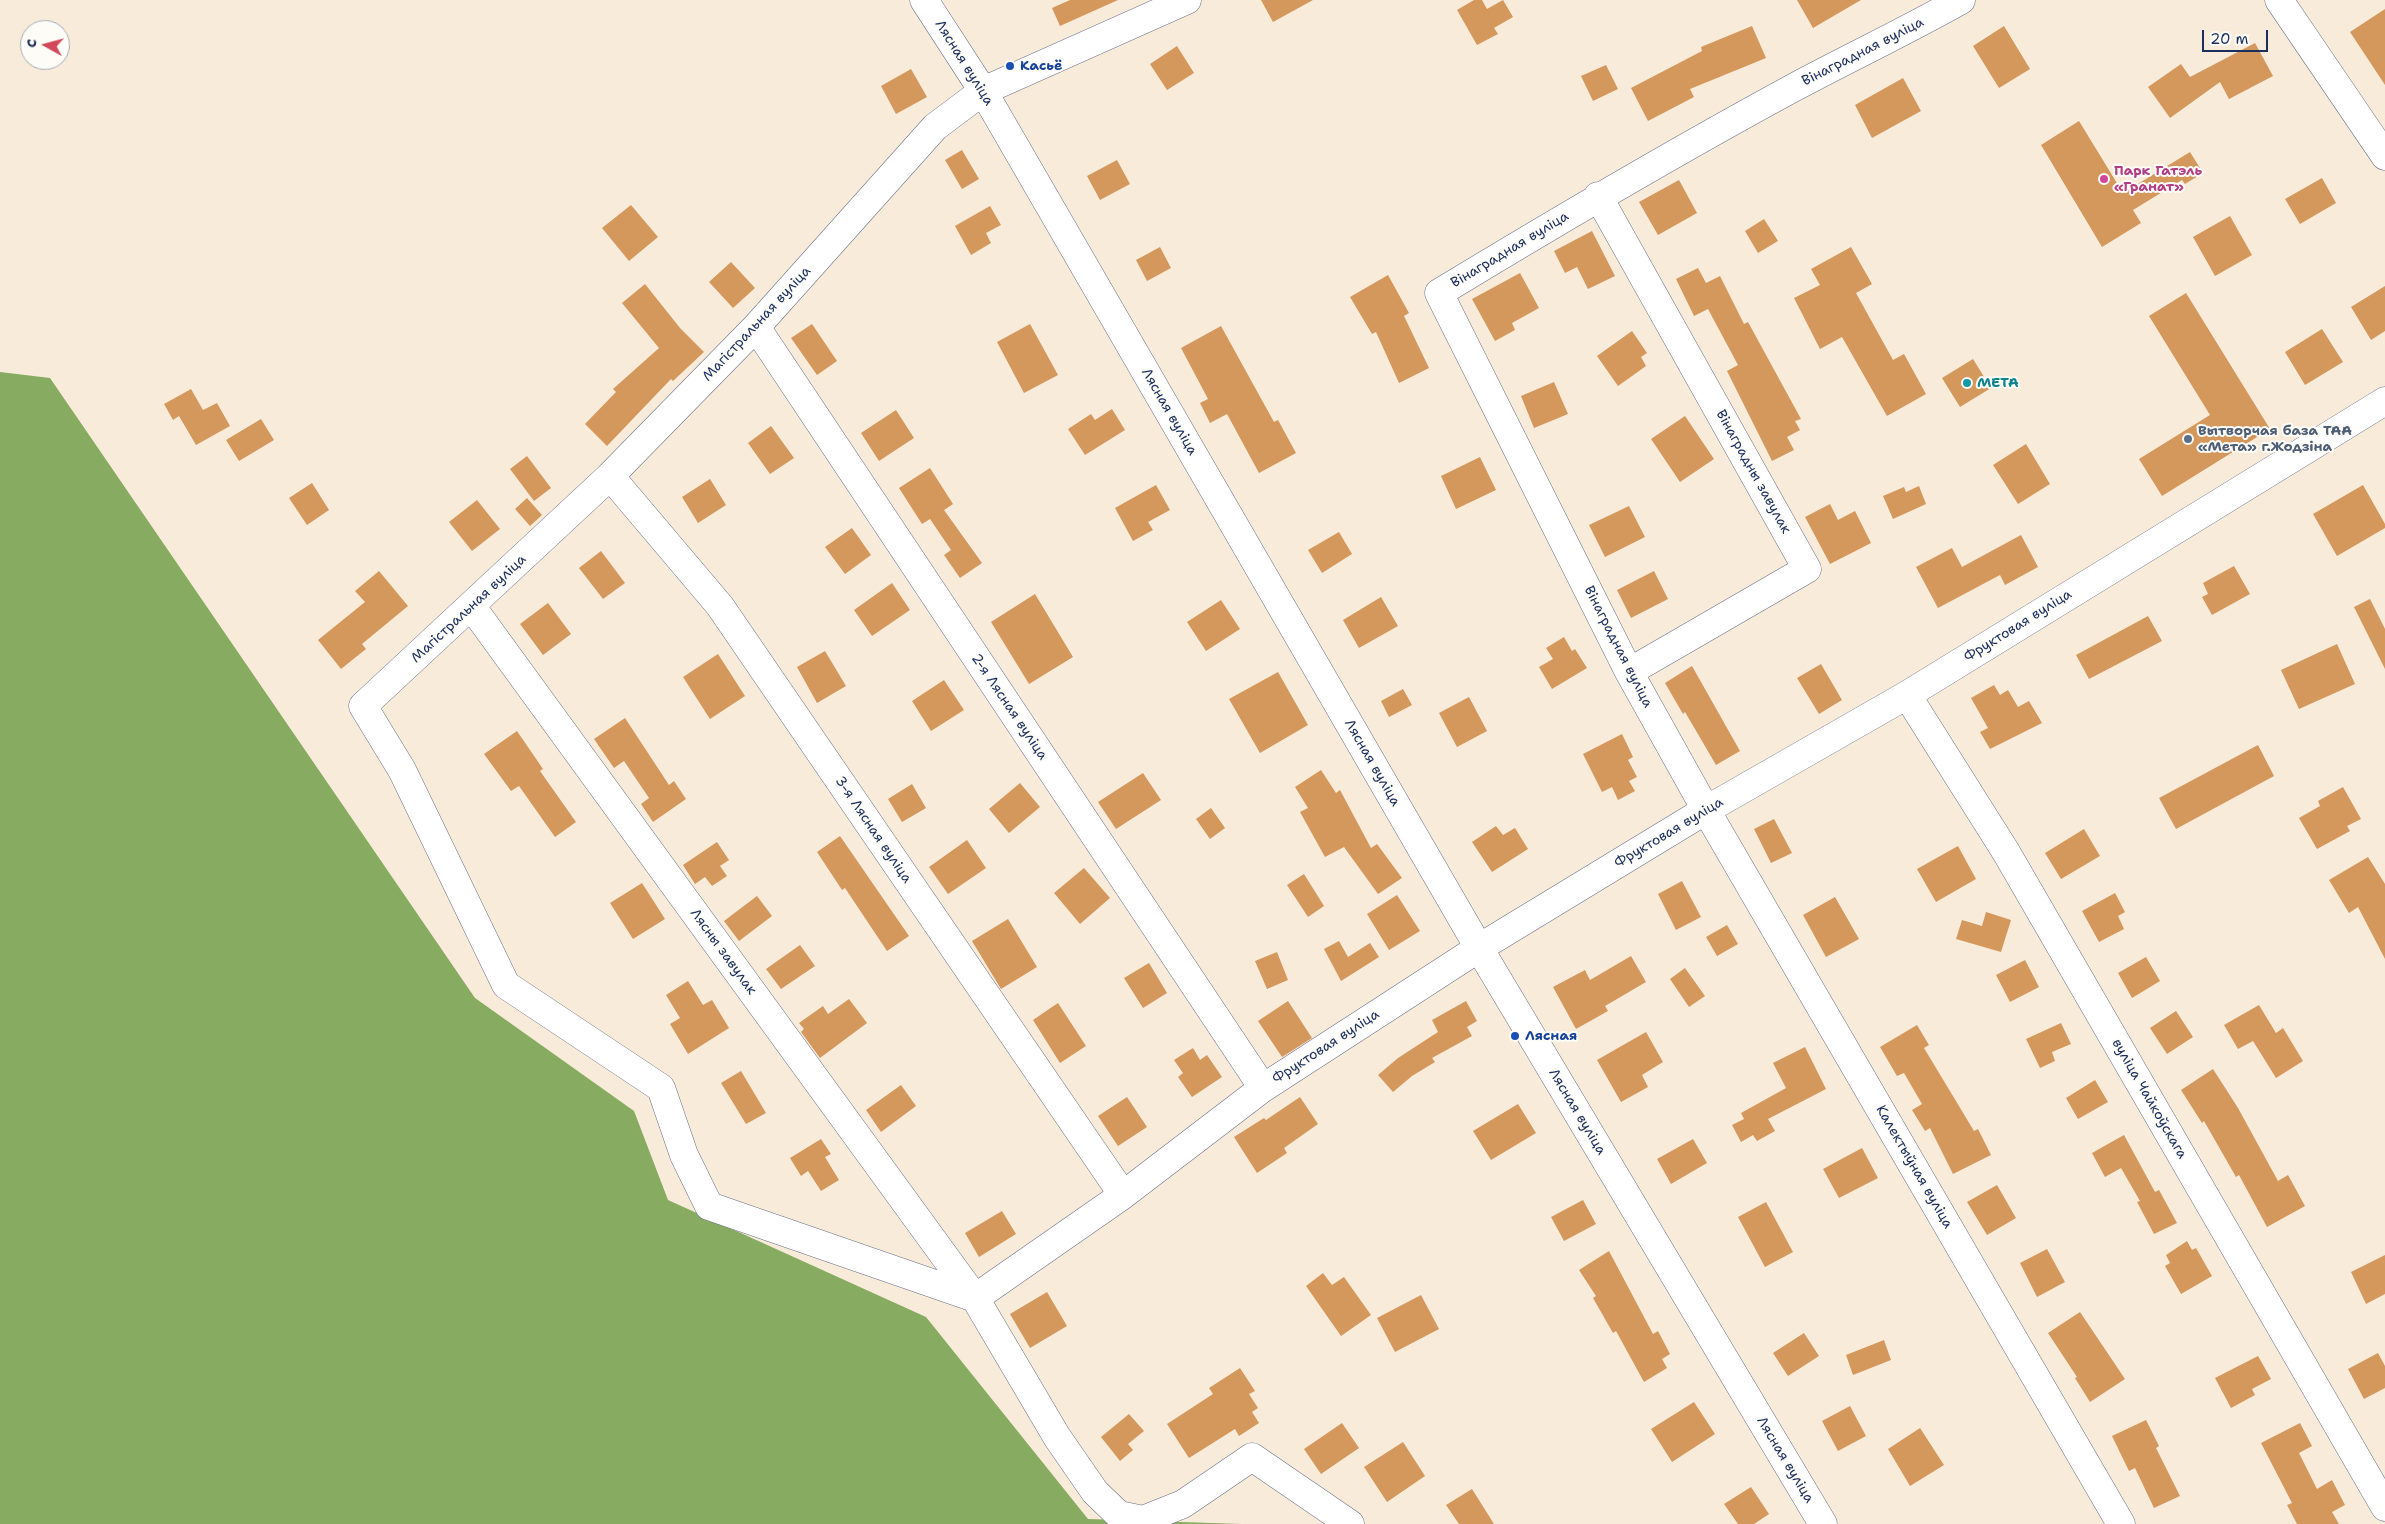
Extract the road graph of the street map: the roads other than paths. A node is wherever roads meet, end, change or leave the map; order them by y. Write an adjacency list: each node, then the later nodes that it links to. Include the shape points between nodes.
1 (924, 0): 5 (street, Лясная вуліца)
2 (1187, 0): 5 (street, Магістральная вуліца)
3 (1961, 0): 7 (street, Вінаградная вуліца)
4 (2279, 0): 6 (street)
5 (983, 91): 8 (street, Магістральная вуліца, via 935,127); 15 (street, Лясная вуліца)
6 (2385, 156)
7 (1598, 196): 12 (street, Вінаградная вуліца, via 1439,293); 12 (street, Вінаградны завулак, via 1807,569)
8 (756, 327): 10 (street, Магістральная вуліца); 16 (street, 2-я Лясная вуліца)
9 (2385, 400): 13 (street, Фруктовая вуліца)
10 (610, 476): 11 (street, Магістральная вуліца); 17 (street, 3-я Лясная вуліца, via 720,606)
11 (472, 607): 18 (street, Лясны завулак); 18 (street, Магістральная вуліца, via 363,706 402,770 506,985 661,1088 684,1155 709,1206)
12 (1629, 672): 14 (street, Вінаградная вуліца)
13 (1907, 695): 14 (street, Фруктовая вуліца); 19 (street, вуліца Чайкоўскага, via 2006,852)
14 (1706, 810): 15 (street, Фруктовая вуліца); 22 (street, Калектыўная вуліца)
15 (1480, 948): 16 (street, Фруктовая вуліца); 21 (street, Лясная вуліца)
16 (1263, 1088): 17 (street, Фруктовая вуліца)
17 (1123, 1195): 18 (street, Фруктовая вуліца)
18 (975, 1298): 20 (street, Лясны завулак, via 1057,1437 1095,1492 1119,1515 1143,1520 1156,1516 1183,1504 1252,1457)
19 (2385, 1508)
20 (1350, 1524)
21 (1824, 1524)
22 (2122, 1524)

